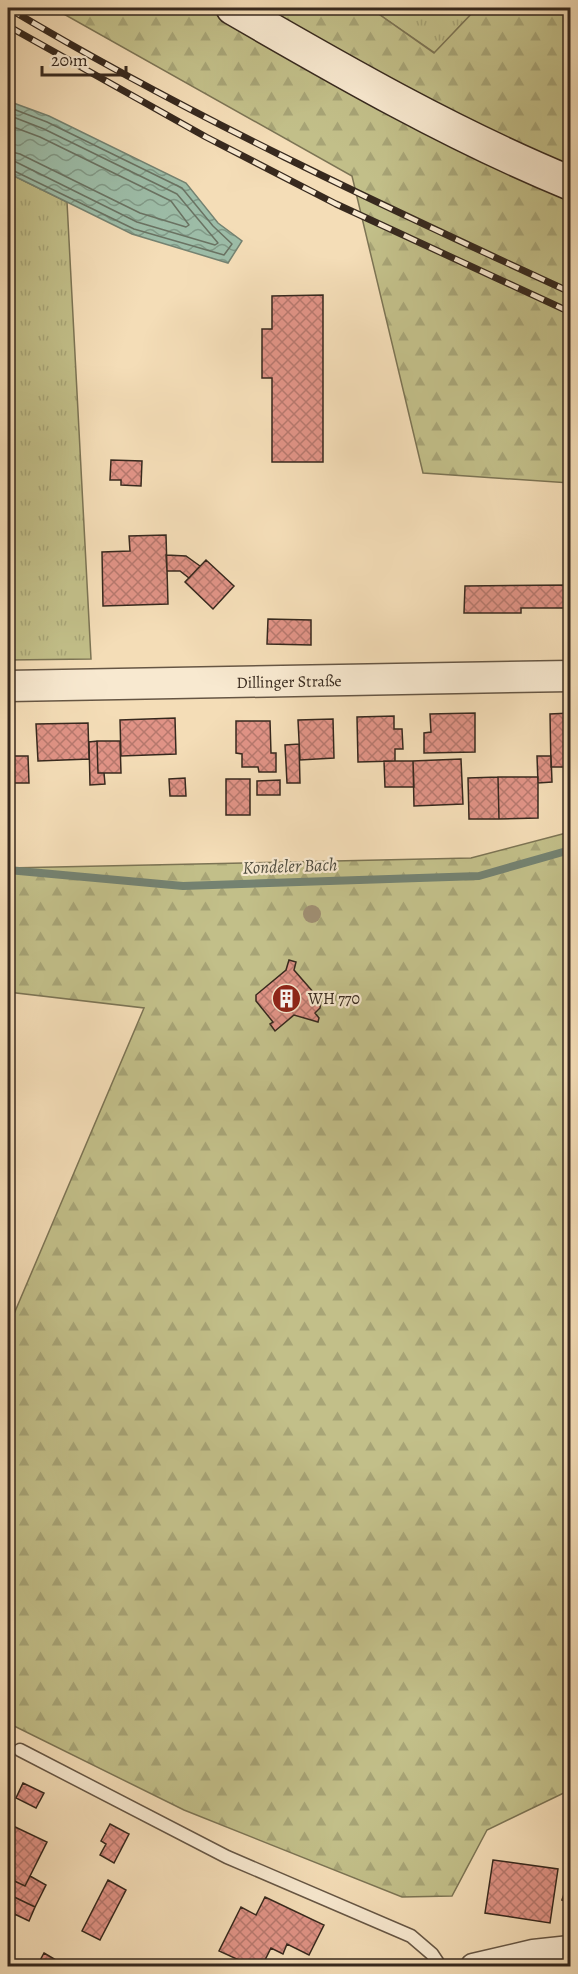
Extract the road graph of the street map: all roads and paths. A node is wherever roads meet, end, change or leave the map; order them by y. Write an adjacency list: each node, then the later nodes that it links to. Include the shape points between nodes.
1 (232, 8): 2 (main road, via 507,157)
2 (570, 183)
3 (570, 676): 4 (street, Dillinger Straße)
4 (8, 686)
5 (20, 1750): 7 (lane, via 227,1857 411,1936)
6 (570, 1948): 8 (street)
7 (440, 1966)
8 (473, 1966)

